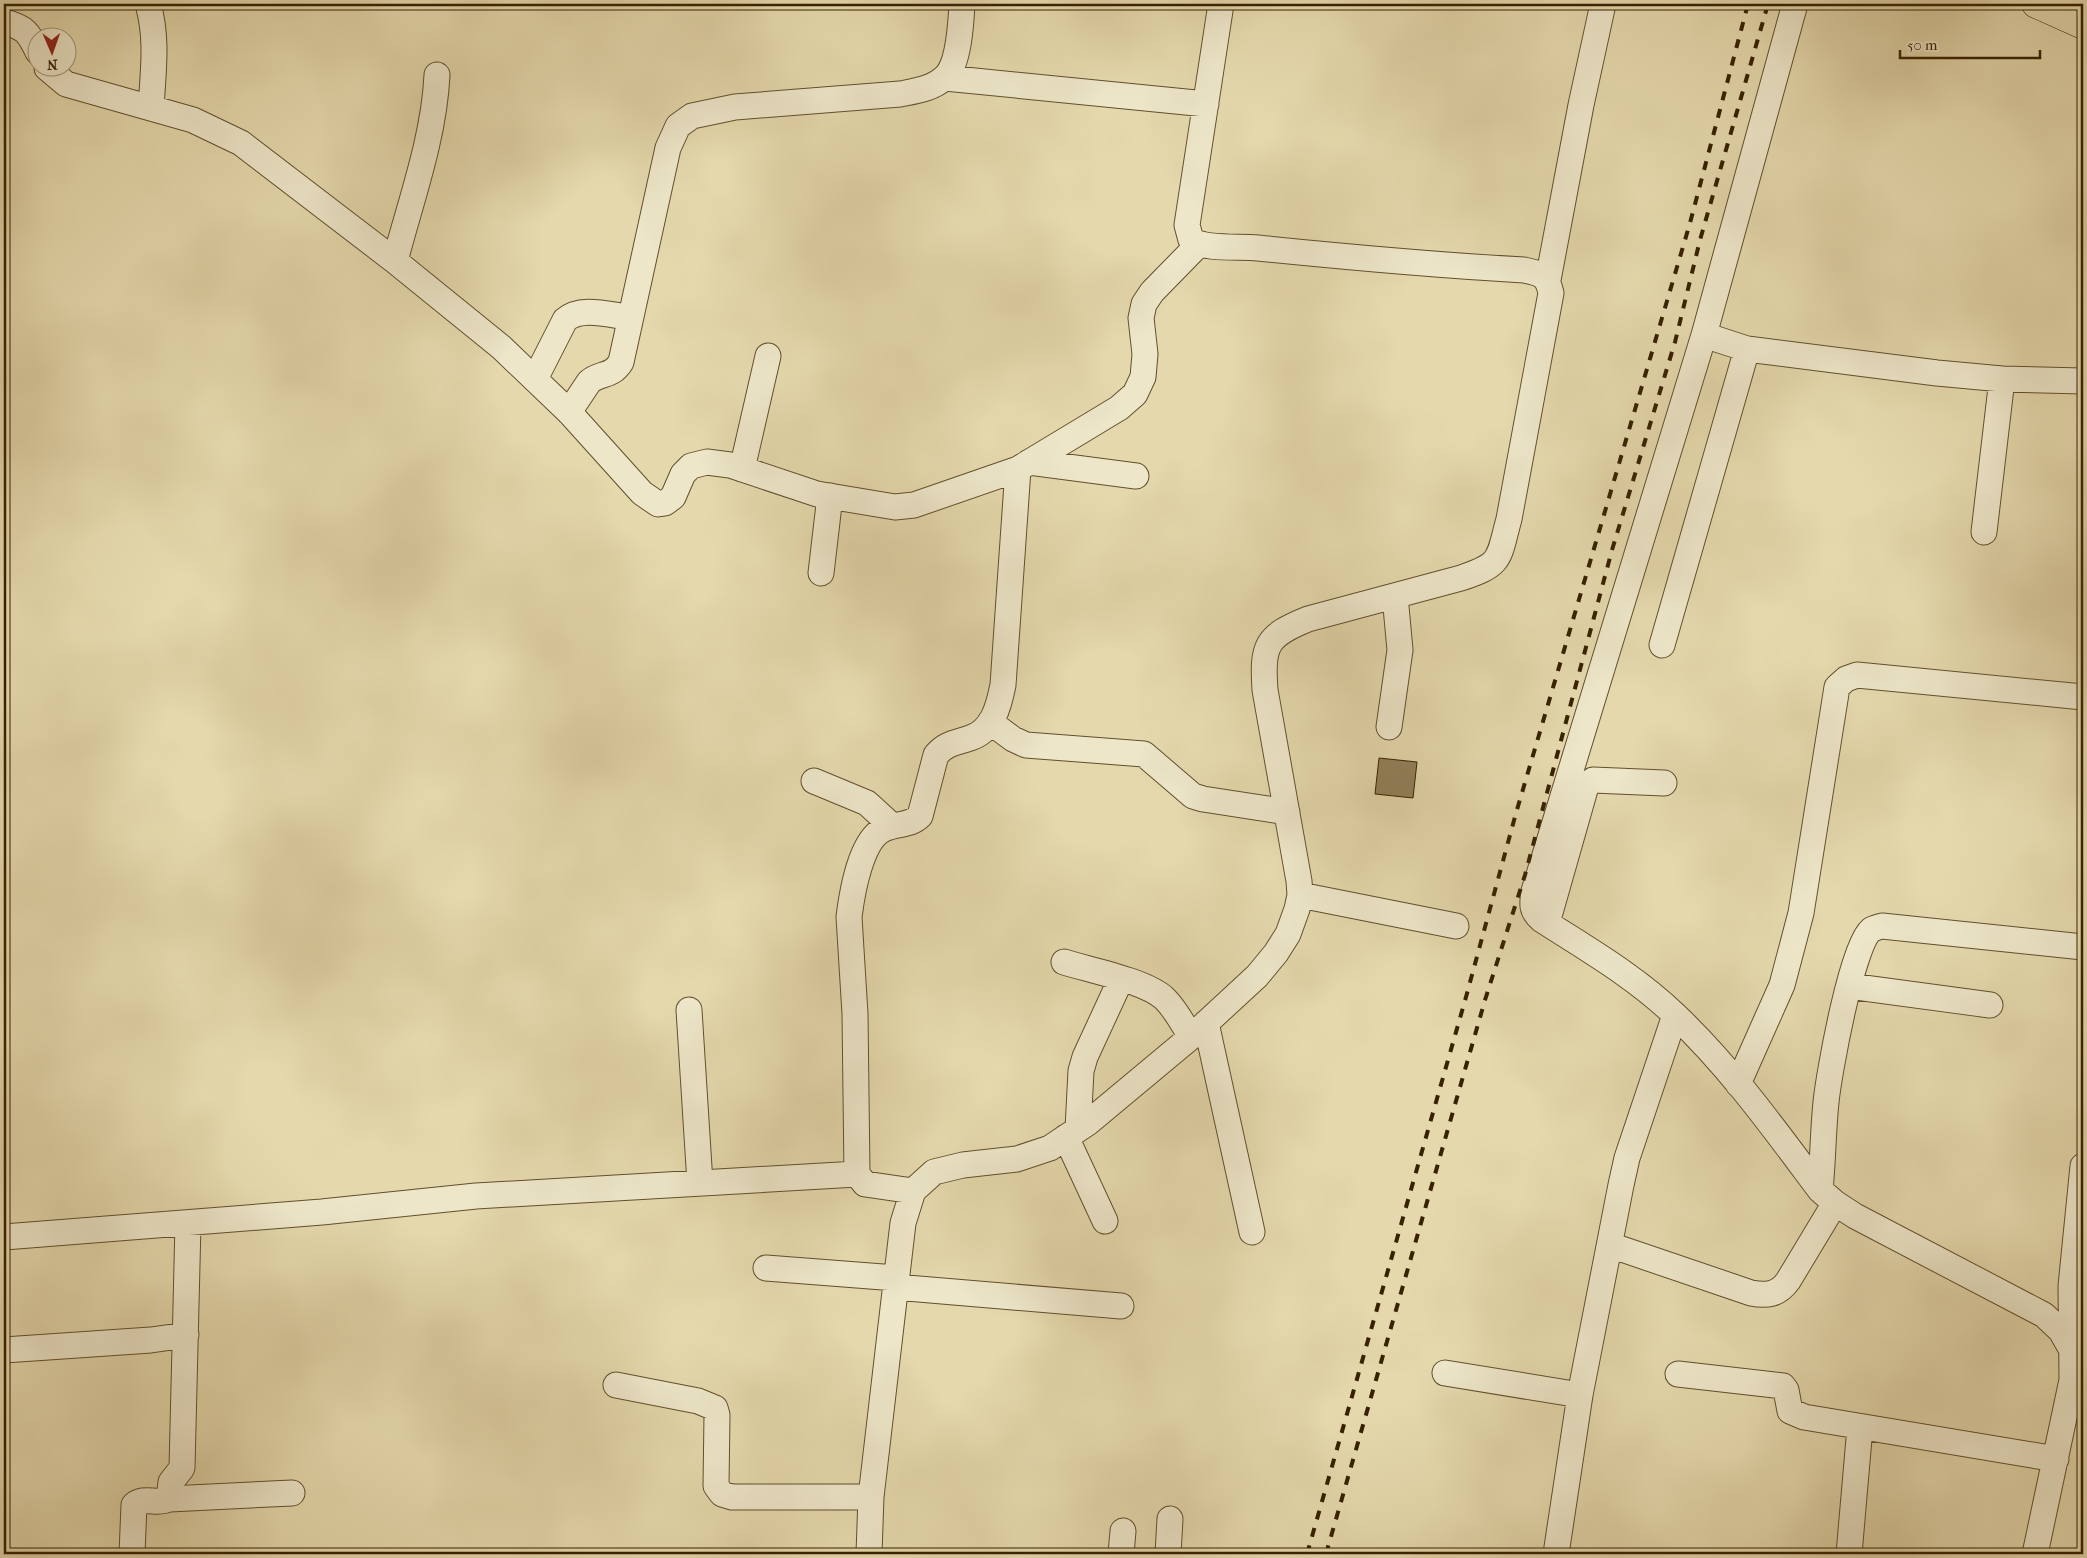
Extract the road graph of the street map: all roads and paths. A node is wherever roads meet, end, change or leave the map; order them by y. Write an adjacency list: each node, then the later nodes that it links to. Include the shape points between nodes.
1 (148, 4): 14 (street, via 154,25 155,47)
2 (962, 4): 12 (street, via 955,56)
3 (1220, 4): 13 (street)
4 (1604, 4): 17 (street)
5 (1795, 4): 19 (street)
6 (2036, 4): 8 (main road)
7 (4, 22): 9 (street, via 18,25)
8 (2083, 25)
9 (28, 33)
10 (437, 75): 16 (street, via 430,129)
11 (59, 78): 14 (street, via 66,84)
12 (945, 78): 13 (street); 18 (street, via 924,89 900,94 735,107 692,116 678,126 668,148)
13 (1206, 104): 15 (street, via 1187,225 1190,240)
14 (151, 108): 16 (street, via 193,120 241,143)
15 (1198, 245): 17 (street, via 1524,270 1539,273); 26 (street, via 1144,304 1141,318 1145,354 1143,377 1135,394 1119,408)
16 (395, 261): 22 (street, via 501,347)
17 (1548, 280): 32 (street, via 1551,293 1500,553 1486,570)
18 (629, 317): 22 (street, via 582,312 572,314 565,320); 25 (street, via 616,369 593,378)
19 (1704, 335): 20 (street); 42 (street, via 1534,891 1532,905)
20 (1747, 350): 23 (street); 33 (street)
21 (768, 356): 27 (street)
22 (535, 379): 25 (street)
23 (2002, 379): 24 (street); 30 (street)
24 (2083, 381)
25 (569, 412): 27 (street, via 642,493 658,504 665,504 673,497 683,474 692,466 708,462)
26 (1024, 465): 28 (street); 29 (street, via 914,505 895,506); 35 (street, via 1003,684 999,705)
27 (742, 469): 29 (street)
28 (1136, 476)
29 (830, 496): 31 (street)
30 (1984, 532)
31 (821, 573)
32 (1395, 596): 36 (street, via 1400,650); 39 (street, via 1308,619 1288,627 1269,643 1264,690)
33 (1662, 645)
34 (2083, 698): 52 (street, via 1858,675 1837,687 1793,950 1782,985)
35 (990, 722): 39 (street, via 1026,745 1144,754 1194,796); 40 (street, via 975,736 943,748 936,755 920,816 914,822)
36 (1390, 727)
37 (814, 781): 40 (street, via 867,803)
38 (1664, 783): 42 (street, via 1589,782)
39 (1288, 812): 41 (street)
40 (892, 825): 55 (street, via 879,831 868,844 849,917)
41 (1300, 895): 43 (street); 51 (street, via 1288,934 1276,952 1257,976)
42 (1542, 919): 50 (street, via 1647,991)
43 (1456, 926)
44 (2083, 947): 47 (street, via 1882,926 1872,929 1864,938)
45 (1064, 962): 46 (street)
46 (1122, 979): 51 (street, via 1163,997); 53 (street, via 1085,1057)
47 (1849, 986): 48 (street); 58 (street, via 1828,1080)
48 (1990, 1005)
49 (689, 1010): 56 (street)
50 (1676, 1015): 52 (street); 63 (street, via 1627,1158)
51 (1198, 1030): 53 (street); 61 (street)
52 (1738, 1084): 58 (street)
53 (1072, 1133): 57 (street, via 1050,1148 1017,1159 962,1165 934,1172); 59 (street)
54 (2083, 1166): 69 (street, via 2071,1286)
55 (857, 1174): 56 (street); 57 (street, via 866,1184)
56 (700, 1183): 60 (street, via 476,1196)
57 (914, 1190): 65 (street, via 903,1223)
58 (1828, 1196): 63 (street, via 1788,1281 1783,1288 1769,1295 1751,1293); 69 (street, via 1855,1216 2044,1315 2061,1331)
59 (1105, 1221)
60 (188, 1224): 62 (street); 67 (street)
61 (1252, 1232)
62 (4, 1237)
63 (1610, 1245): 73 (street)
64 (766, 1268): 65 (street)
65 (896, 1283): 66 (street); 77 (street)
66 (1121, 1306)
67 (186, 1335): 68 (street); 78 (street, via 182,1463 171,1482)
68 (4, 1350)
69 (2078, 1356): 75 (street)
70 (1445, 1374): 73 (street)
71 (1678, 1374): 74 (street, via 1783,1386 1790,1411 1795,1415)
72 (616, 1385): 77 (street, via 698,1401 715,1408 716,1486 722,1494 732,1497)
73 (1580, 1395): 83 (street)
74 (1860, 1427): 75 (street); 84 (street)
75 (2056, 1459): 85 (street)
76 (292, 1494): 78 (street)
77 (871, 1497): 81 (street)
78 (169, 1499): 80 (street, via 142,1500 134,1505)
79 (1170, 1519): 82 (street)
80 (132, 1554)
81 (869, 1554)
82 (1168, 1554)
83 (1556, 1554)
84 (1849, 1554)
85 (2035, 1554)

